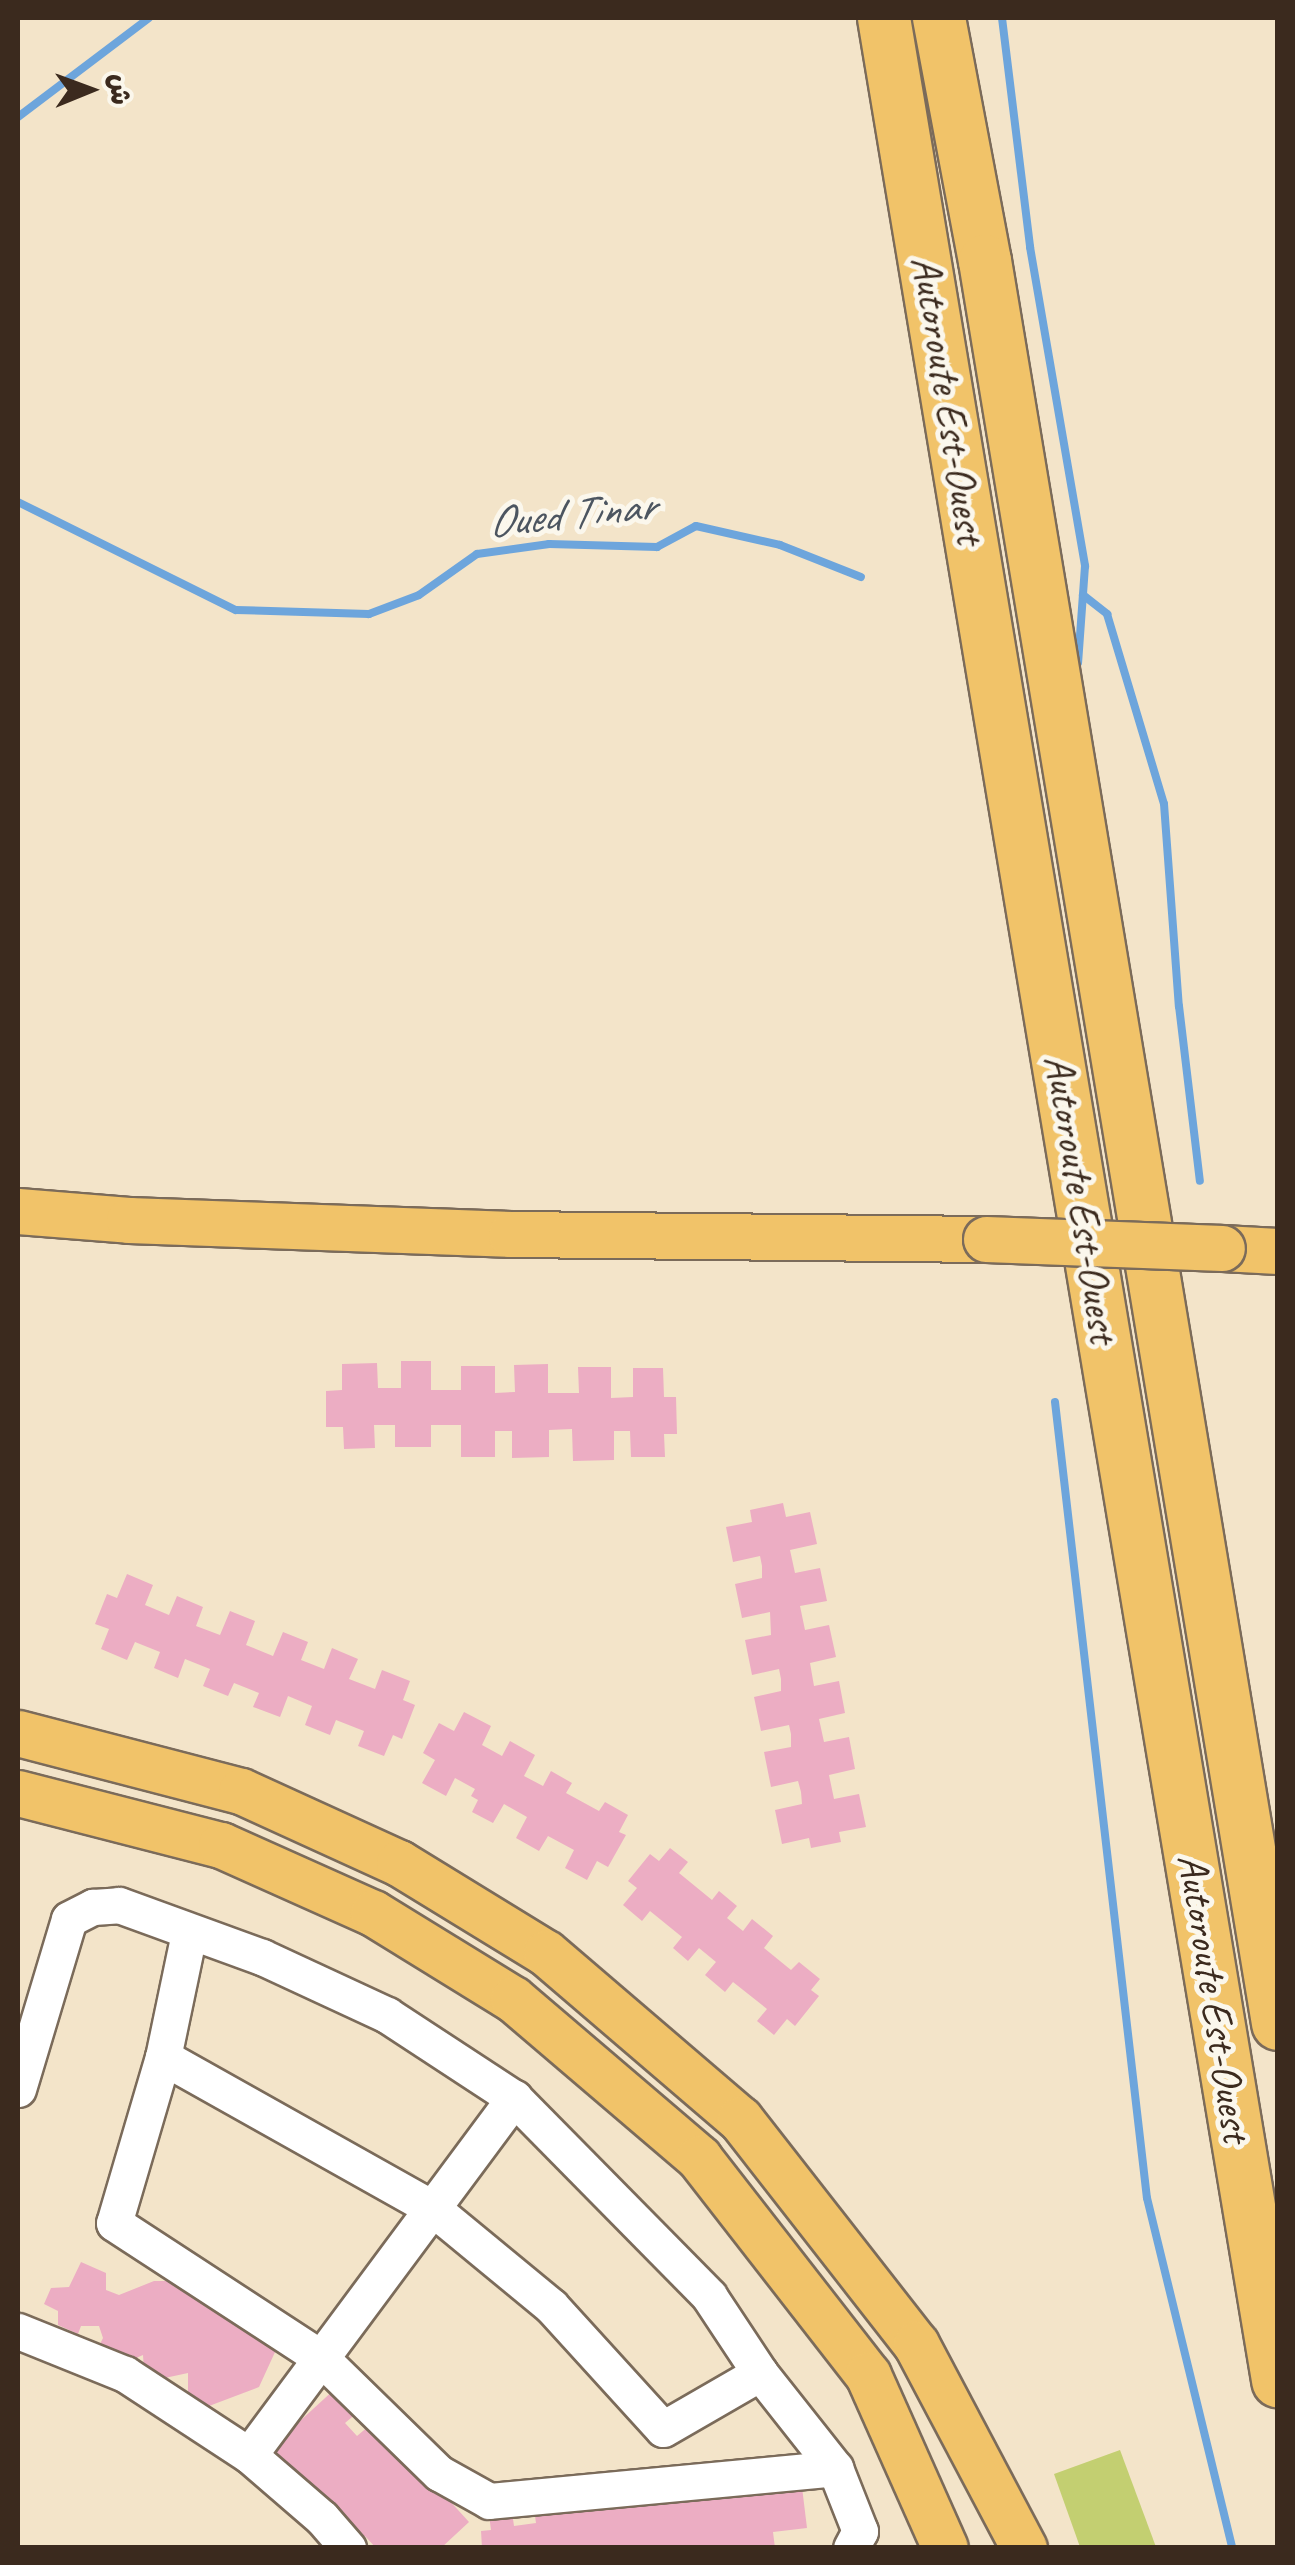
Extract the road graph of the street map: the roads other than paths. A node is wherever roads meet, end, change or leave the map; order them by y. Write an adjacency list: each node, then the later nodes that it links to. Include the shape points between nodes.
1 (884, 18): 18 (highway, Autoroute Est-Ouest)
2 (939, 18): 10 (highway, Autoroute Est-Ouest)
3 (18, 1211): 4 (main road)
4 (129, 1220): 5 (main road); 6 (main road, bridge)
5 (18, 1224)
6 (1278, 1251)
7 (18, 1732): 24 (main road, via 241,1791 399,1862 546,1953 740,2119 916,2344)
8 (18, 1792): 23 (main road, via 220,1845 373,1913 514,1999 699,2158 868,2375)
9 (189, 1933): 11 (street); 12 (street, via 119,1905 70,1918); 13 (street, via 262,1957 387,2015)
10 (1278, 2024)
11 (163, 2057): 14 (street); 16 (street, via 114,2223)
12 (18, 2090)
13 (514, 2098): 14 (street); 17 (street, via 709,2296)
14 (432, 2208): 16 (street); 17 (street, via 552,2306 663,2429)
15 (18, 2331): 19 (street, via 125,2374)
16 (321, 2358): 19 (street); 20 (street, via 438,2474 489,2500)
17 (760, 2373): 20 (street)
18 (1278, 2381)
19 (249, 2454): 21 (street)
20 (835, 2468): 22 (street, via 860,2530)
21 (348, 2548)
22 (851, 2548)
23 (945, 2548)
24 (1024, 2548)

